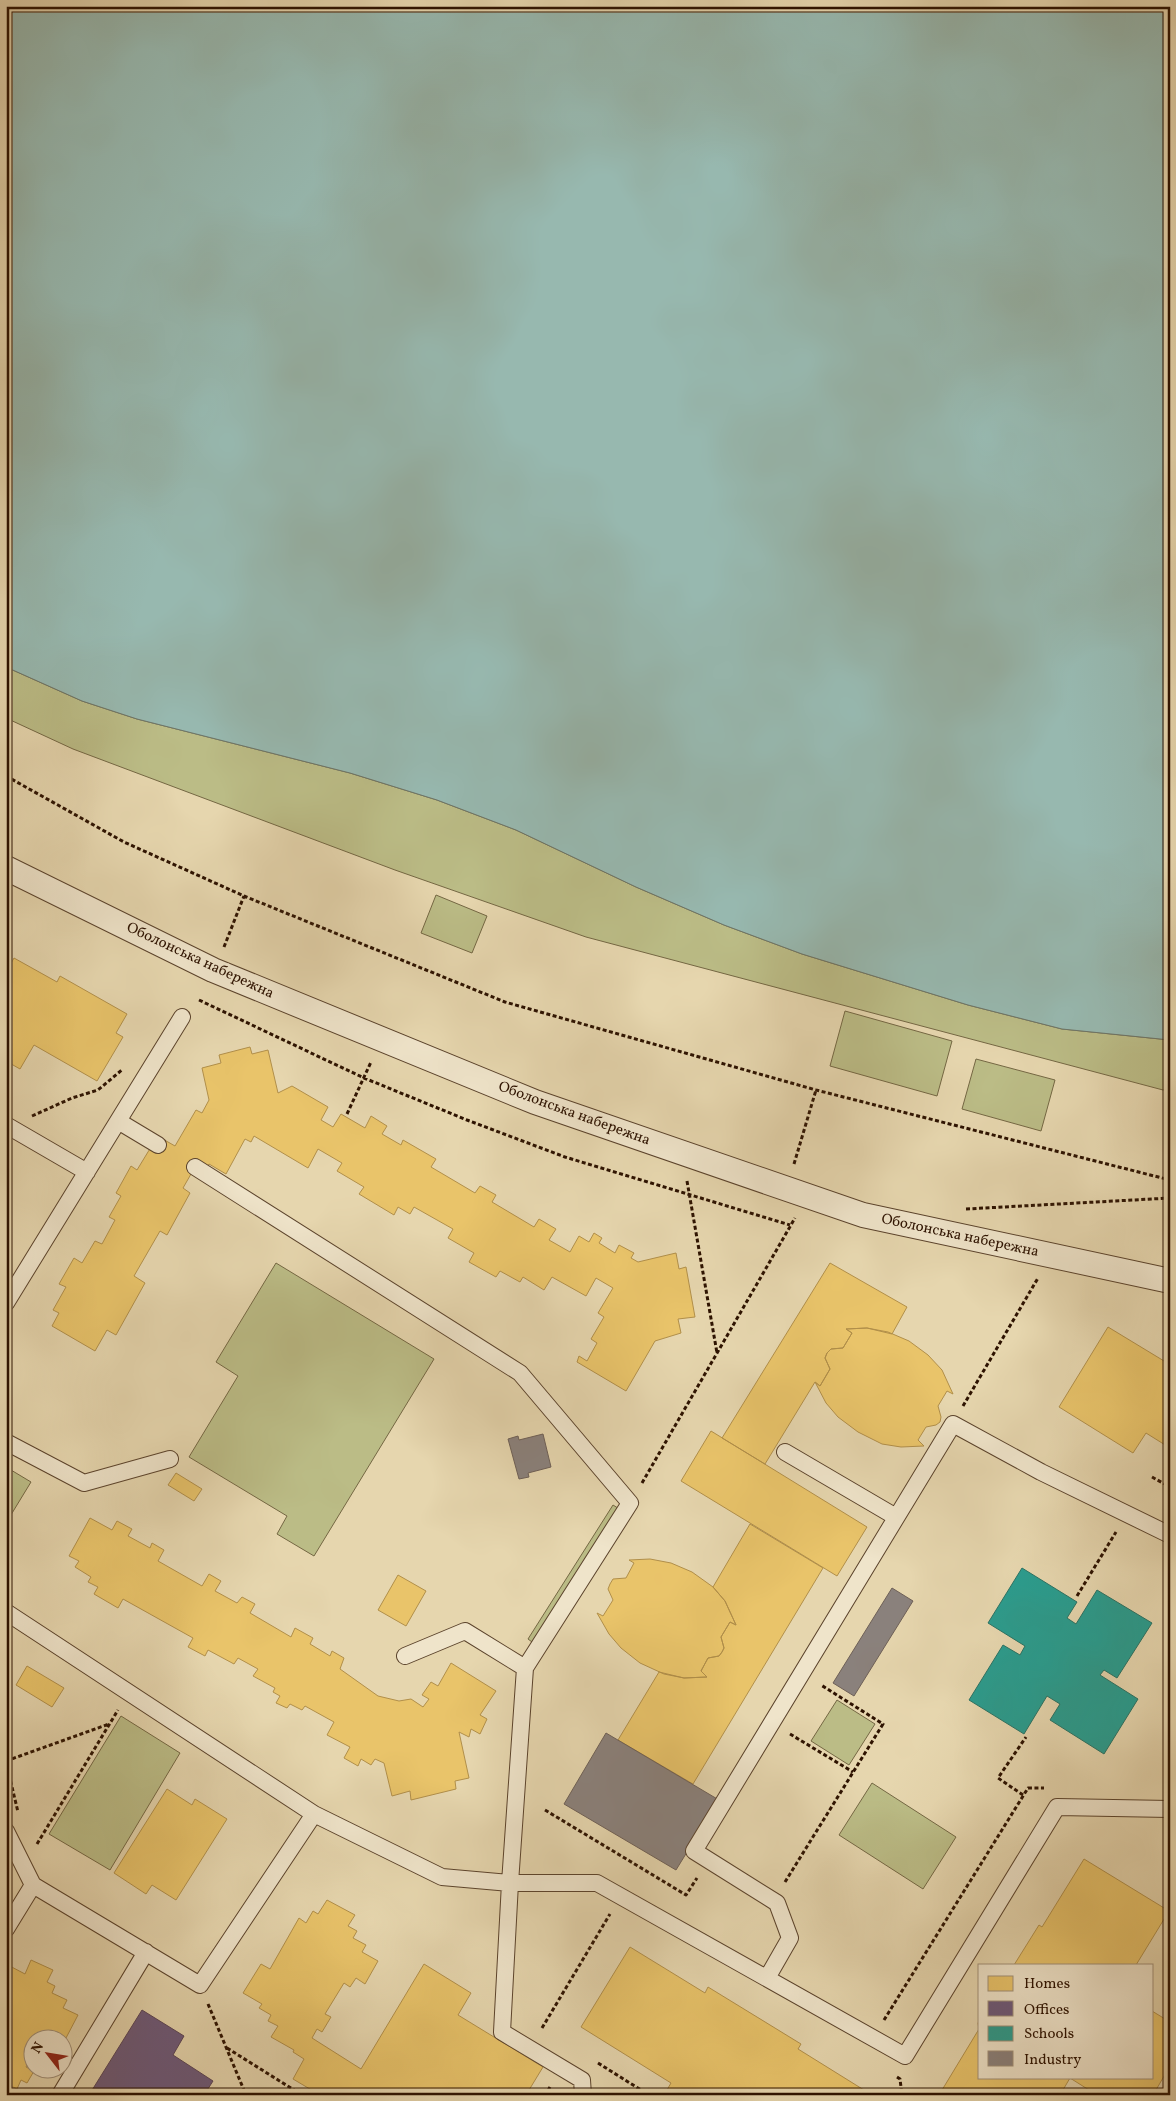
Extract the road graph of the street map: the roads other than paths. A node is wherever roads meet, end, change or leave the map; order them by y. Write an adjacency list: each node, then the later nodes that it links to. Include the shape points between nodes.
1 (6, 868): 8 (street, Оболонська набережна, via 213,970 535,1102 863,1215)
2 (182, 1016): 3 (lane)
3 (118, 1121): 5 (lane); 7 (lane)
4 (7, 1125): 7 (lane)
5 (158, 1145)
6 (195, 1167): 17 (lane, via 520,1373 630,1503)
7 (87, 1172): 9 (lane)
8 (1170, 1281)
9 (6, 1303)
10 (6, 1442): 12 (lane, via 84,1483)
11 (785, 1452): 13 (lane)
12 (170, 1459)
13 (896, 1517): 14 (lane, via 953,1424 1041,1472); 25 (lane, via 694,1851 777,1903 790,1938)
14 (1170, 1535)
15 (6, 1612): 19 (lane)
16 (405, 1656): 17 (lane, via 465,1631)
17 (526, 1668): 21 (lane)
18 (1170, 1810): 25 (lane, via 1057,1807 905,2056)
19 (314, 1814): 21 (lane, via 442,1877); 24 (lane, via 200,1985)
20 (6, 1831): 22 (lane)
21 (510, 1883): 25 (lane, via 597,1883); 27 (lane, via 502,2032 582,2080)
22 (33, 1885): 23 (lane); 24 (lane)
23 (6, 1929)
24 (146, 1952): 26 (lane)
25 (767, 1978)
26 (60, 2095)
27 (583, 2095)

